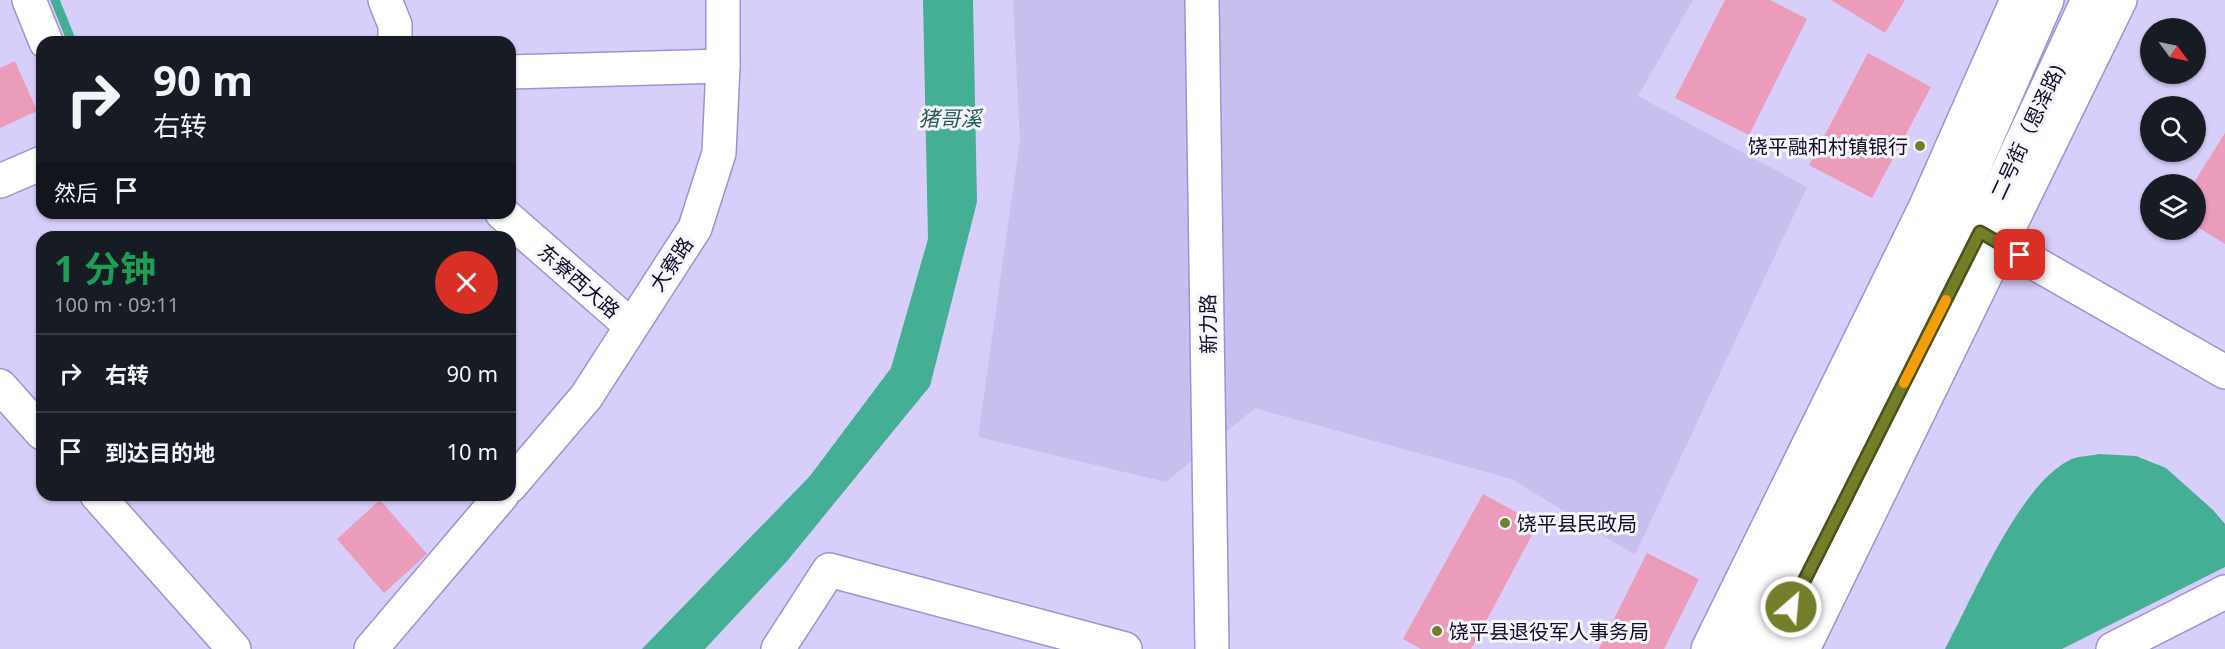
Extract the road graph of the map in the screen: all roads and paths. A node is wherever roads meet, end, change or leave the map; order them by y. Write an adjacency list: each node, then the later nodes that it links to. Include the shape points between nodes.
1 (29, 0): 9 (street)
2 (386, 0): 10 (street)
3 (723, 0): 11 (street, 大寮路)
4 (1202, 0): 30 (street, 新力路)
5 (2017, 0): 31 (street, via 1926,206)
6 (2047, 0): 32 (street, 二号街（恩泽路), via 1956,208)
7 (2088, 0): 16 (street, 二号街（恩泽路))
8 (2120, 0): 16 (street)
9 (43, 36)
10 (395, 36)
11 (723, 66): 12 (street); 17 (street, 大寮路, via 719,153 695,228)
12 (516, 72)
13 (36, 166): 14 (street)
14 (0, 181)
15 (509, 219): 17 (street, 东寮西大路)
16 (1991, 238): 18 (street); 33 (street, 二号街（恩泽路)); 34 (street)
17 (630, 326): 21 (street, 大寮路, via 586,397)
18 (2225, 372)
19 (0, 386): 20 (street)
20 (36, 426)
21 (516, 479)
22 (102, 501): 26 (street)
23 (497, 501): 27 (street)
24 (2225, 592): 35 (street)
25 (1028, 637): 28 (street, via 829,570); 29 (street)
26 (234, 649)
27 (371, 649)
28 (778, 649)
29 (1125, 649)
30 (1212, 649)
31 (1708, 649)
32 (1739, 649)
33 (1770, 649)
34 (1803, 649)
35 (2113, 649)

